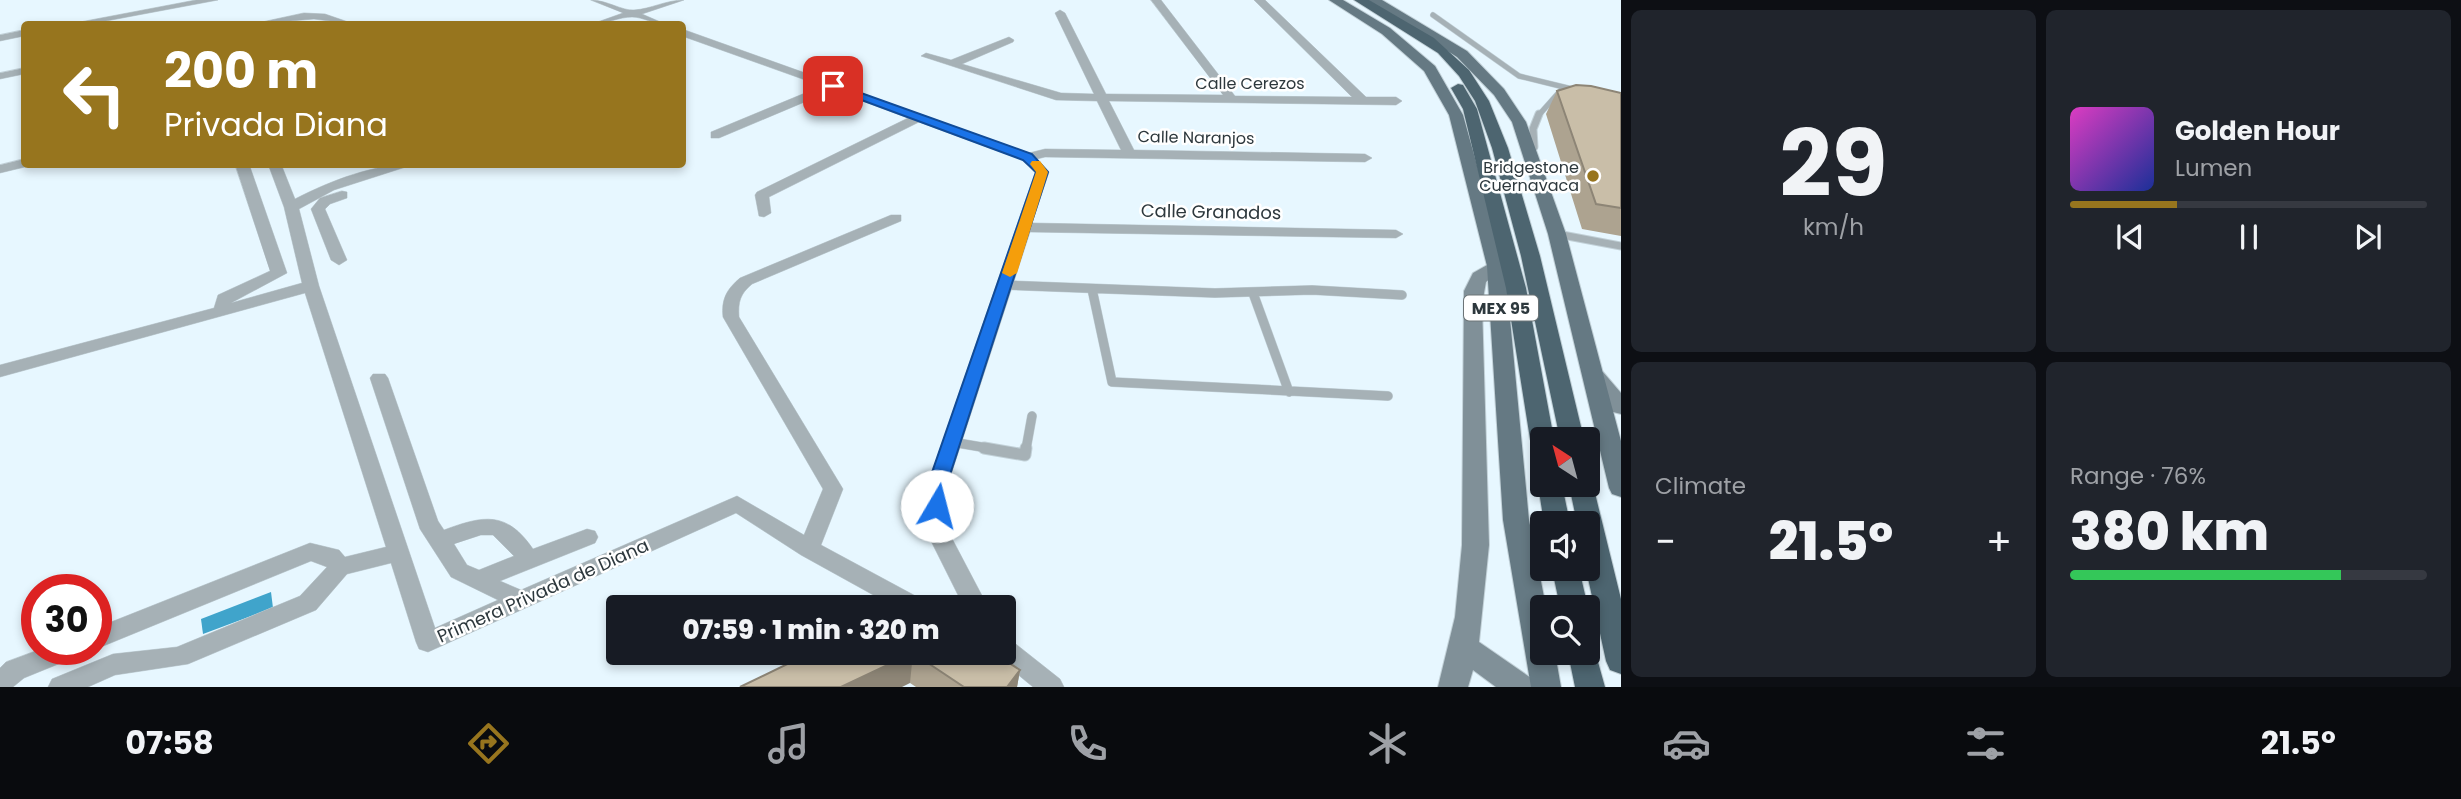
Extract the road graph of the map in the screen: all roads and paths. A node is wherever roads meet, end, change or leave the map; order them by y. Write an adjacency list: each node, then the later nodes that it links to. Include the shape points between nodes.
1 (213, 0): 13 (street)
2 (596, 0): 11 (street)
3 (679, 0): 11 (street)
4 (1156, 0): 30 (street)
5 (1259, 0): 31 (street)
6 (1335, 0): 55 (main road, MEX 95, via 1411,51 1430,69 1452,102)
7 (1348, 0): 69 (highway, MEX 95, via 1427,52 1447,70 1470,109 1516,288)
8 (1360, 0): 70 (highway, MEX 95, via 1444,53 1464,73 1491,117 1542,293)
9 (1374, 0): 46 (main road, via 1462,54 1499,92 1519,122)
10 (1060, 13): 29 (street)
11 (632, 15): 16 (street); 17 (street)
12 (1433, 15): 27 (lane, via 1519,76)
13 (92, 21)
14 (276, 21): 15 (street, via 315,15)
15 (341, 21)
16 (609, 21)
17 (651, 21)
18 (686, 33): 26 (street)
19 (21, 34): 20 (street)
20 (0, 38)
21 (1009, 40): 23 (street)
22 (926, 56): 23 (street, Calle Cerezos)
23 (952, 64): 29 (street, Calle Cerezos, via 1060,97)
24 (21, 72): 25 (street)
25 (0, 76)
26 (833, 86): 33 (street); 34 (street)
27 (1563, 87): 28 (lane); 46 (lane, via 1535,116 1532,139 1551,202)
28 (1587, 93)
29 (1103, 97): 30 (street, Calle Cerezos); 36 (street)
30 (1232, 99): 31 (street, Calle Cerezos)
31 (1361, 99): 32 (street, Calle Cerezos)
32 (1396, 101)
33 (919, 117): 37 (street); 48 (street, via 762,195)
34 (715, 135)
35 (21, 154): 39 (street)
36 (1129, 154): 37 (street, Calle Naranjos); 38 (street, Calle Naranjos)
37 (1028, 157): 50 (street, via 1042,172)
38 (1365, 158)
39 (0, 159)
40 (21, 164): 44 (street)
41 (243, 168): 61 (street, via 279,273 224,298)
42 (276, 168): 47 (street, Primera Privada de Diana)
43 (394, 168): 45 (street)
44 (0, 169)
45 (360, 177): 47 (street); 54 (street, via 361,186 318,209)
46 (1547, 205): 52 (main road)
47 (291, 207): 57 (street, Primera Privada de Diana)
48 (764, 213)
49 (896, 218): 76 (street, via 746,281 729,301 731,317 832,489)
50 (1025, 227): 51 (street, Calle Granados); 56 (street)
51 (1396, 234)
52 (1557, 234): 53 (lane); 63 (main road)
53 (1621, 246)
54 (339, 260)
55 (1496, 266): 85 (street, via 1475,284 1476,516); 96 (main road, MEX 95, via 1516,520)
56 (1005, 285): 58 (lane); 71 (street)
57 (311, 286): 61 (street); 77 (street, Primera Privada de Diana)
58 (1092, 289): 59 (lane); 65 (lane, via 1112,382)
59 (1253, 293): 60 (lane, via 1312,290); 65 (lane)
60 (1402, 295)
61 (222, 311): 62 (street)
62 (0, 370)
63 (1595, 377): 67 (street); 72 (main road)
64 (379, 379): 75 (street, via 428,523)
65 (1289, 392): 66 (lane)
66 (1388, 396)
67 (1621, 407)
68 (1032, 416): 71 (lane, via 1025,455)
69 (1540, 427)
70 (1570, 427)
71 (952, 442): 82 (street, via 938,484 936,529)
72 (1621, 488)
73 (1583, 497): 87 (highway)
74 (587, 537): 78 (street)
75 (440, 541): 78 (street, via 475,526 498,527 514,536); 80 (street, via 459,571)
76 (809, 549): 81 (street, Primera Privada de Diana); 83 (street, Primera Privada de Diana, via 737,505)
77 (398, 553): 79 (street); 83 (street, Primera Privada de Diana, via 428,642)
78 (529, 560): 80 (street)
79 (340, 567): 84 (street, via 331,556 310,552); 89 (street, via 308,603 179,657)
80 (478, 580): 83 (street)
81 (888, 595)
82 (970, 595)
83 (521, 601)
84 (112, 633)
85 (1466, 649): 94 (street); 95 (street)
86 (1016, 659): 93 (street)
87 (1621, 661)
88 (28, 665): 91 (street)
89 (113, 665): 92 (street)
90 (1585, 665): 97 (highway)
91 (0, 683)
92 (61, 687)
93 (1051, 687)
94 (1453, 687)
95 (1520, 687)
96 (1546, 687)
97 (1590, 687)

